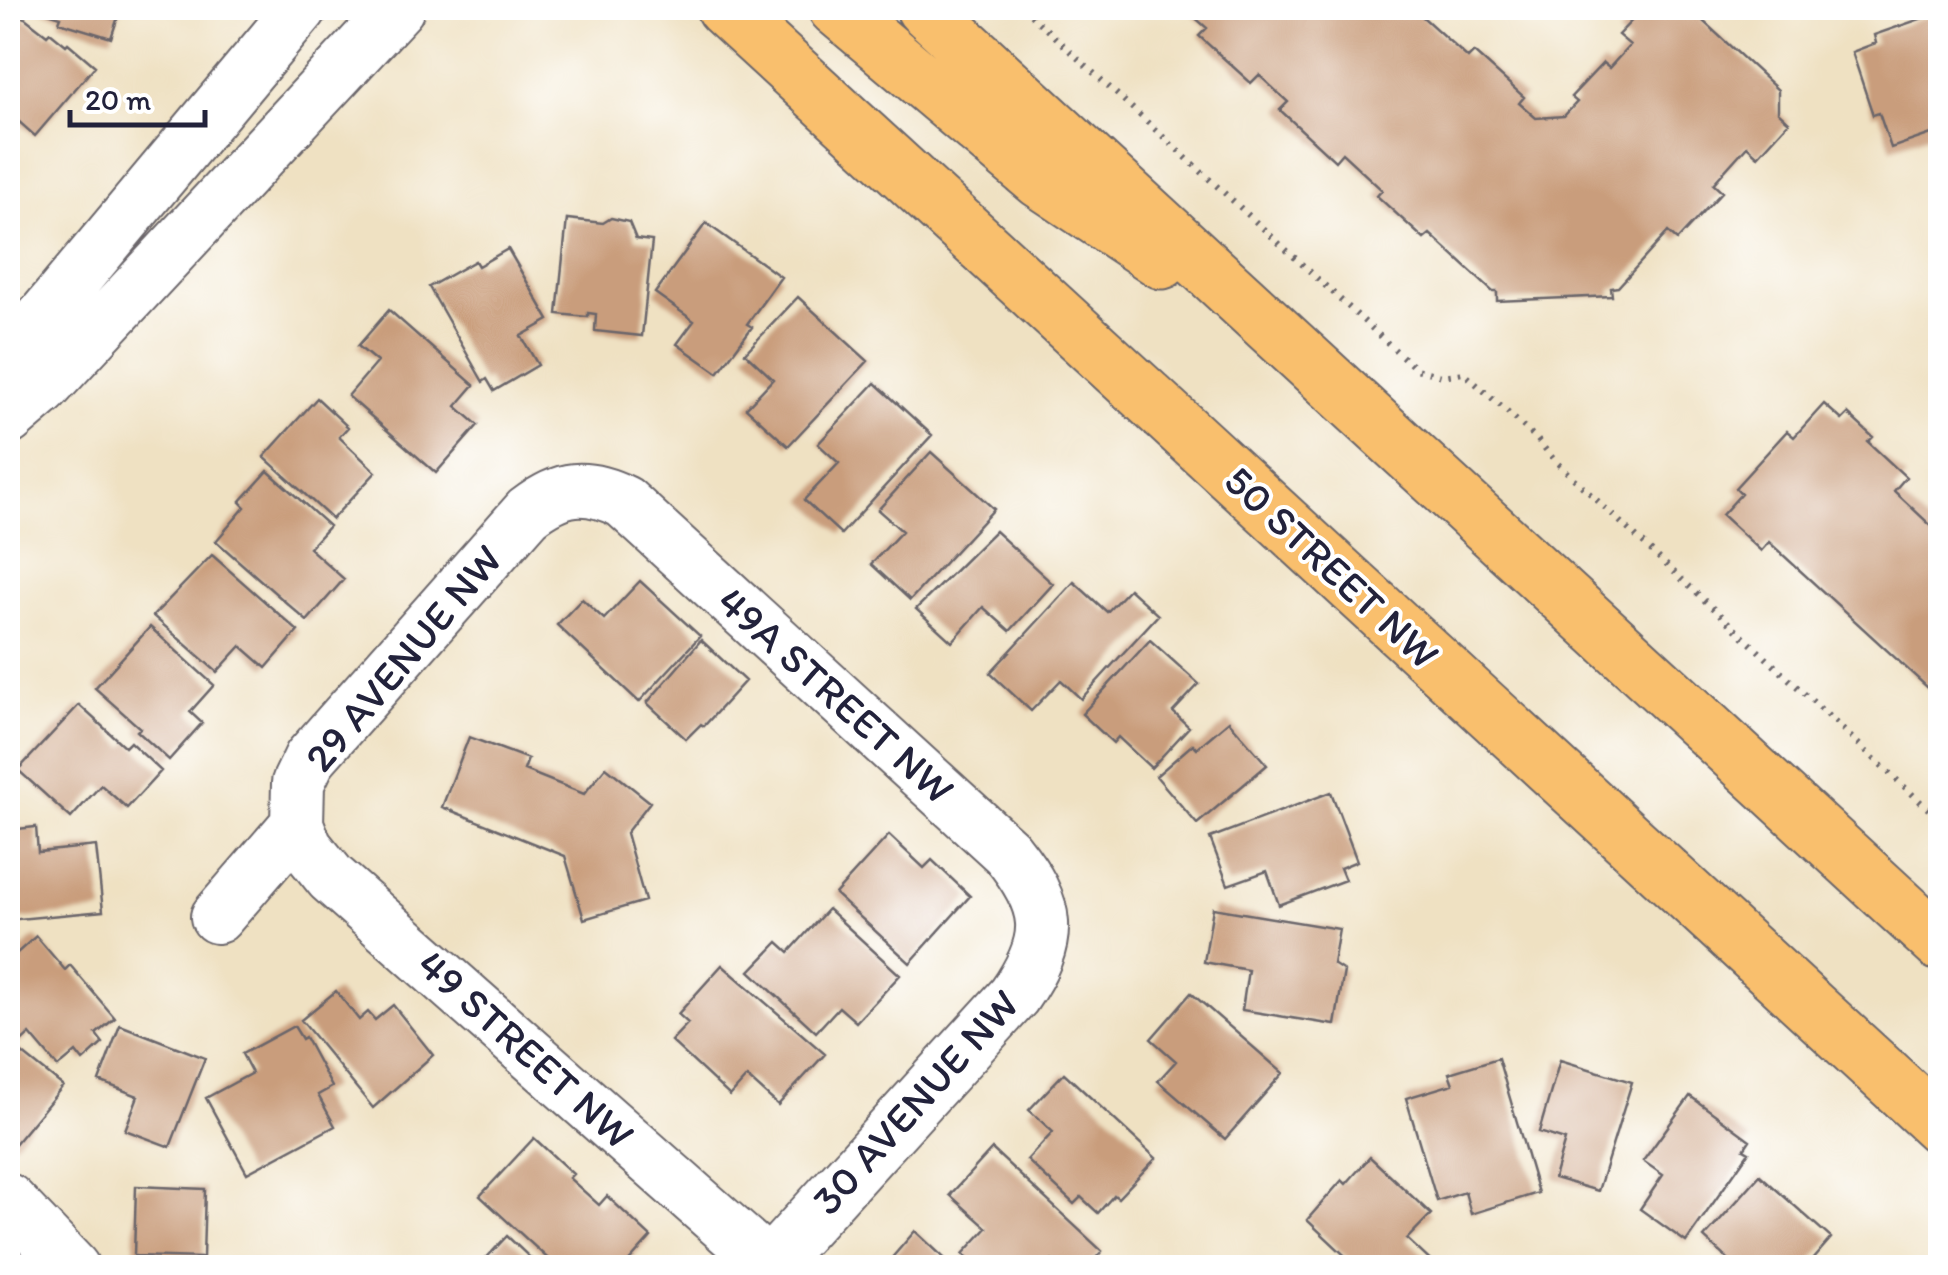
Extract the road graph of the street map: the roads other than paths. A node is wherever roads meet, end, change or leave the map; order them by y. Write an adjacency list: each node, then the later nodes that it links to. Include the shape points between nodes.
1 (301, 8): 9 (street)
2 (398, 8): 10 (street)
3 (724, 8): 16 (main road, 50 STREET NW)
4 (836, 8): 8 (main road, via 1040,180)
5 (924, 8): 7 (main road)
6 (942, 8): 7 (main road)
7 (1029, 104): 8 (main road)
8 (1297, 352): 15 (main road)
9 (8, 359)
10 (8, 419)
11 (597, 489): 12 (street, 29 AVENUE NW, via 570,490 528,512 310,758 298,784); 14 (street, 49A STREET NW, via 624,502 1007,852 1039,900)
12 (297, 824): 13 (street, 29 AVENUE NW); 18 (street, 49 STREET NW, via 332,878)
13 (217, 917)
14 (1044, 926): 18 (street, 30 AVENUE NW, via 1040,952 1014,996)
15 (1940, 943)
16 (1940, 1126)
17 (8, 1200): 19 (street)
18 (767, 1266)
19 (73, 1268)

